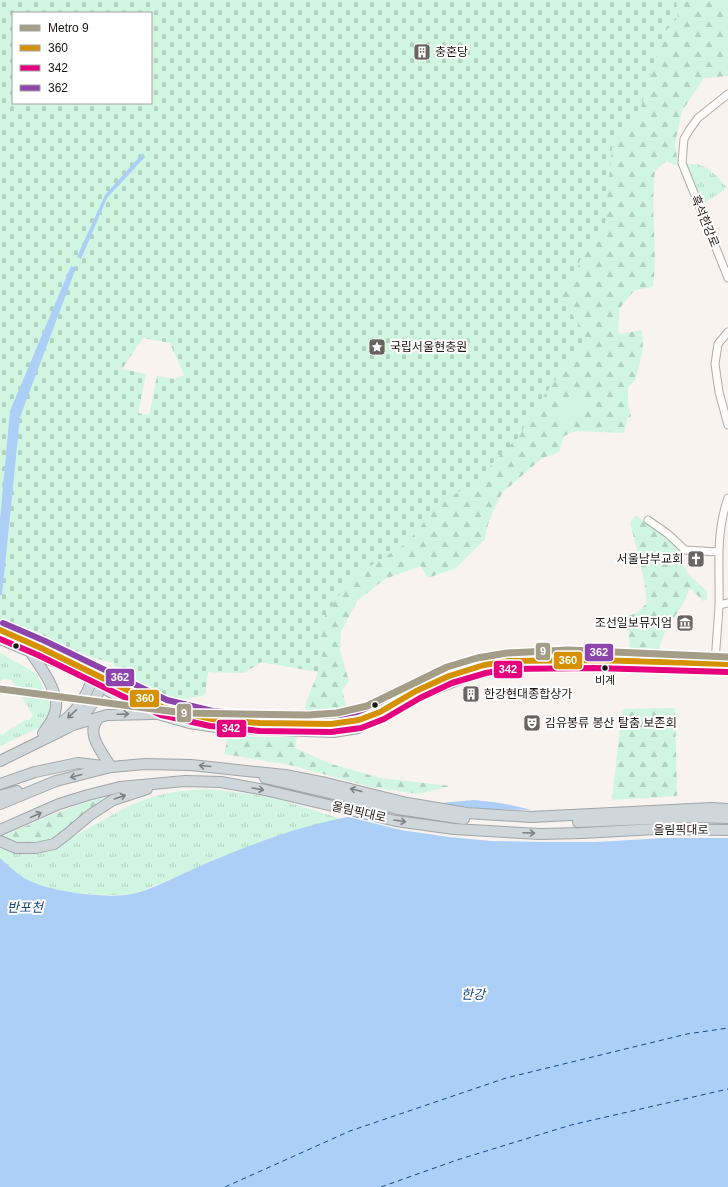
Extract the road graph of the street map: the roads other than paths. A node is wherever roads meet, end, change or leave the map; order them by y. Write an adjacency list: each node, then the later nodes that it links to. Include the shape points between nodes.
1 (728, 94): 2 (street, 흑석한강로, via 698,118 690,129 684,139 682,165)
2 (728, 278)
3 (728, 332): 4 (street, via 718,344 715,364 718,388)
4 (728, 425)
5 (728, 498): 7 (street, via 723,512)
6 (648, 520): 7 (street, via 685,550)
7 (718, 552): 9 (street)
8 (728, 603): 9 (street)
9 (719, 605): 13 (street)
10 (0, 630): 16 (main road)
11 (0, 640): 12 (main road)
12 (31, 653): 16 (main road, via 79,673); 21 (highway, via 47,675 56,706)
13 (715, 664): 14 (main road); 16 (main road, via 595,660 508,661 465,670 424,687 369,717 332,724 240,721 185,714 154,704)
14 (728, 664)
15 (728, 670): 18 (main road, via 595,666 496,670 468,677 425,694 358,729 334,732 223,729 189,724)
16 (96, 677): 17 (highway); 21 (highway, one-way to 21, via 77,709 57,726)
17 (101, 688): 18 (main road); 20 (highway, via 90,710)
18 (154, 714): 19 (highway, one-way to 18)
19 (100, 717): 20 (highway); 24 (highway, via 94,726 95,742)
20 (74, 726): 23 (highway)
21 (43, 733): 22 (highway)
22 (0, 754)
23 (0, 761)
24 (111, 767): 25 (highway, 올림픽대로, one-way to 25); 27 (highway, via 78,763 35,772); 28 (highway, 올림픽대로, one-way to 24, via 285,775 225,768 145,764)
25 (56, 781): 29 (highway, 올림픽대로); 30 (highway, 올림픽대로)
26 (185, 781): 33 (highway, 올림픽대로, one-way to 26, via 59,804 88,795 120,787); 34 (highway, 올림픽대로, one-way to 34, via 220,782 396,821 461,830 540,834 656,829); 35 (highway, one-way to 26, via 16,848 36,848 54,844 113,800 141,790)
27 (0, 784)
28 (325, 788): 31 (highway, 올림픽대로, one-way to 28, via 531,818 467,813); 32 (highway, 올림픽대로, via 398,809 492,822)
29 (0, 796)
30 (0, 804)
31 (728, 809)
32 (728, 818)
33 (0, 830)
34 (728, 830)
35 (0, 841)

